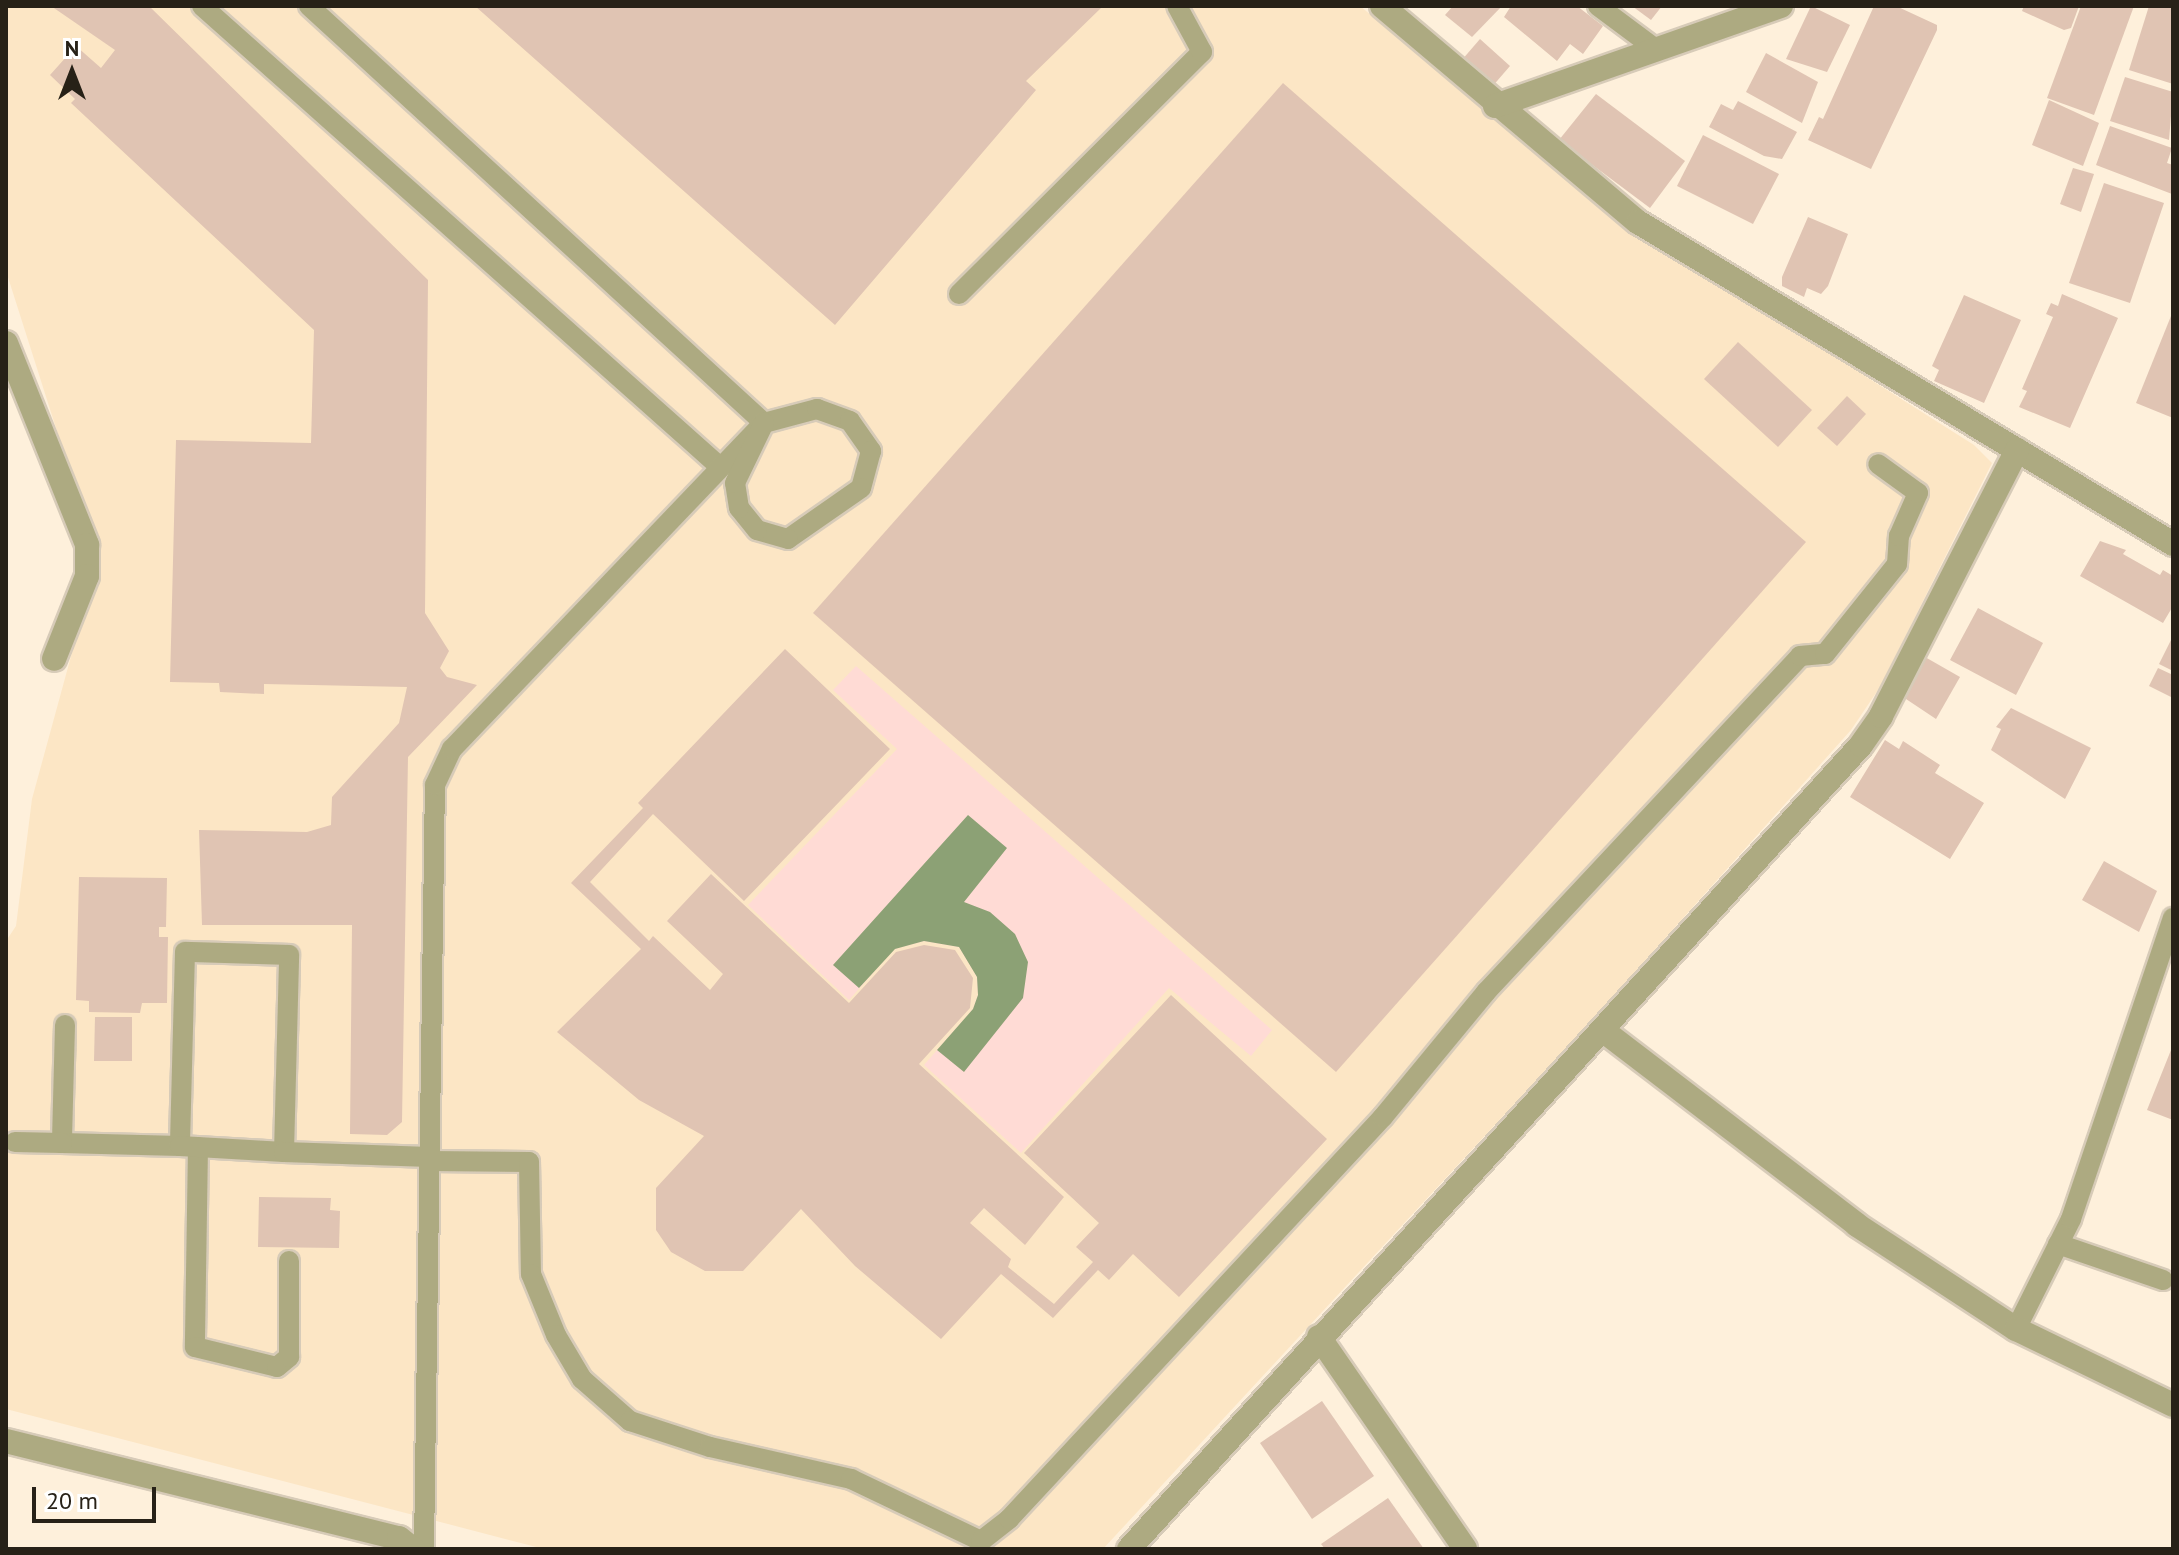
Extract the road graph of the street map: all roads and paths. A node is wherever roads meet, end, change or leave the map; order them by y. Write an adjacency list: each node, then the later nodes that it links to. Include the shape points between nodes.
1 (202, 6): 14 (lane)
2 (309, 6): 11 (lane)
3 (1177, 6): 9 (lane, via 1202,52)
4 (1382, 6): 8 (street)
5 (1598, 6): 7 (lane)
6 (1781, 6): 7 (street)
7 (1657, 50): 8 (street)
8 (1495, 106): 12 (street, via 1638,222)
9 (959, 294)
10 (6, 343): 16 (street, via 87,545 87,576)
11 (764, 423): 11 (lane, via 817,409 850,421 871,451 861,488 788,539 757,530 739,508 735,483); 14 (lane)
12 (2017, 450): 15 (street); 19 (street, via 1881,716 1861,745)
13 (1878, 464): 24 (lane, via 1918,493 1899,536 1897,564 1825,654 1800,656 1486,992 1383,1117 1009,1519 981,1541 851,1479 710,1447 630,1421 582,1379 556,1335 531,1274 529,1162)
14 (719, 466): 24 (lane, via 452,749 435,785)
15 (2173, 544)
16 (54, 659)
17 (2173, 918): 25 (lane)
18 (65, 1025): 21 (lane)
19 (1605, 1032): 28 (street, via 1857,1225); 29 (street)
20 (15, 1142): 21 (lane)
21 (62, 1143): 22 (lane)
22 (189, 1146): 23 (lane); 23 (lane, via 185,952 289,955); 26 (lane, via 195,1347 277,1367 289,1357)
23 (284, 1152): 24 (lane)
24 (430, 1159): 33 (lane)
25 (2058, 1244): 27 (lane); 28 (lane)
26 (289, 1261)
27 (2163, 1280)
28 (2016, 1329): 30 (street)
29 (1319, 1337): 34 (street); 35 (street)
30 (2173, 1405)
31 (6, 1441): 32 (street, via 399,1538)
32 (413, 1549)
33 (424, 1549)
34 (1129, 1549)
35 (1465, 1549)

